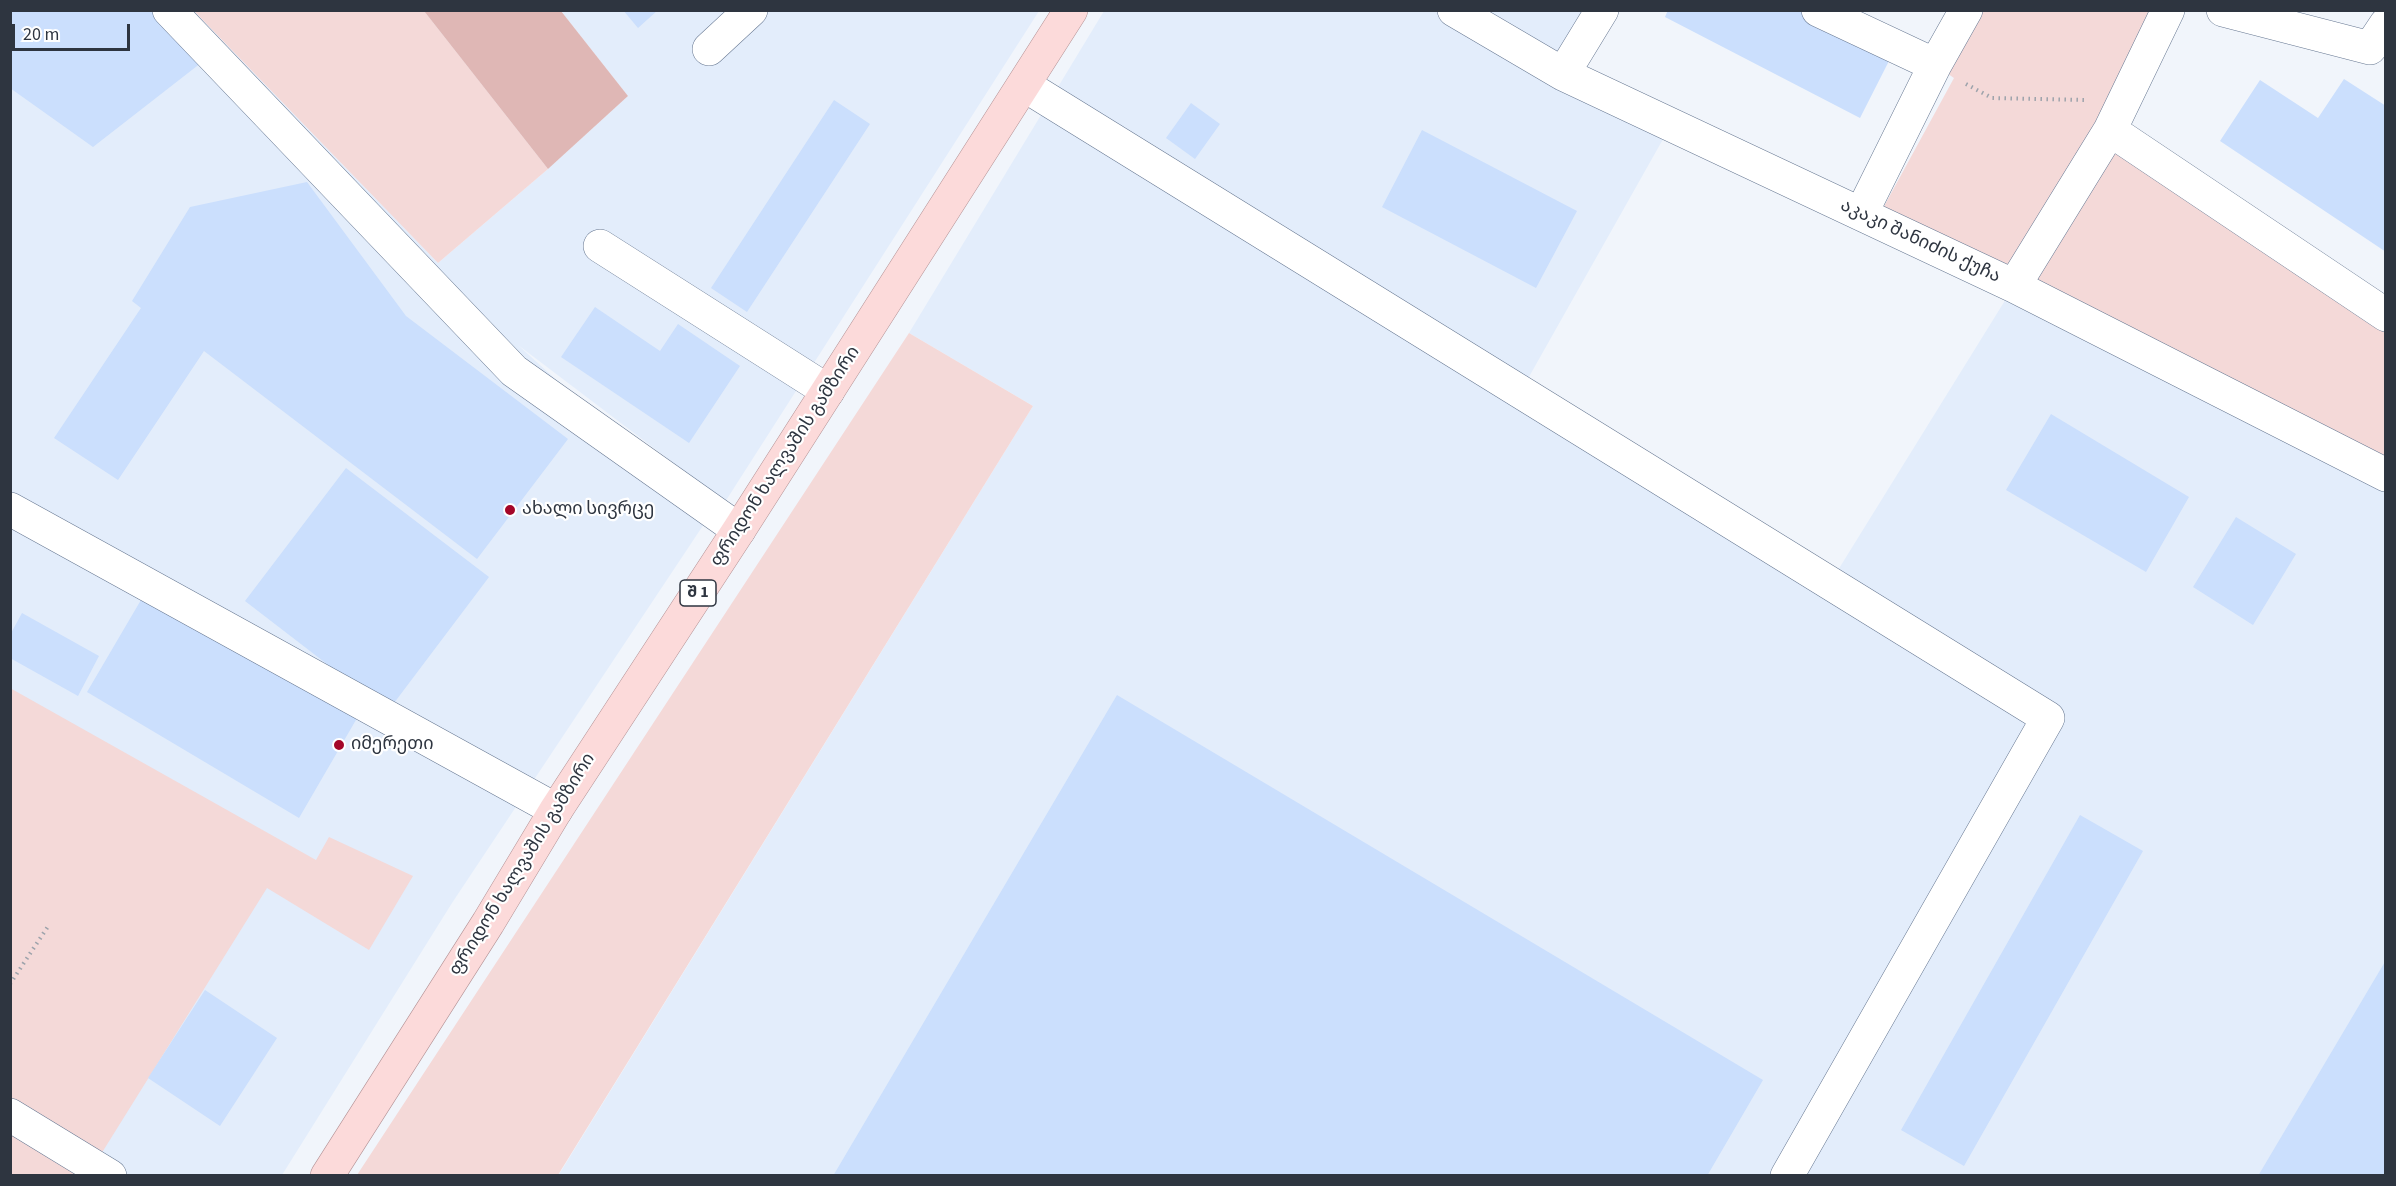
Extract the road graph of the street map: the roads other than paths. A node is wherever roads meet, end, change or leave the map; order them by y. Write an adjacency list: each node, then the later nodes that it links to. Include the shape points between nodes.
1 (169, 10): 23 (street, via 514,371)
2 (751, 10): 11 (street)
3 (1071, 10): 14 (main road, ფრიდონ ხალვაშის გამზირი / შ 1)
4 (1455, 10): 13 (street, აკაკი შანიძის ქუჩა)
5 (1602, 10): 13 (street)
6 (1818, 10): 12 (street)
7 (1966, 10): 12 (street)
8 (2168, 10): 15 (street)
9 (2223, 10): 10 (street)
10 (2380, 44)
11 (709, 49)
12 (1935, 65): 16 (street)
13 (1563, 74): 16 (street, აკაკი შანიძის ქუჩა)
14 (1024, 85): 20 (main road, ფრიდონ ხალვაშის გამზირი / შ 1); 28 (street, via 2048,718)
15 (2109, 130): 18 (street); 19 (street)
16 (1861, 214): 18 (street, აკაკი შანიძის ქუჩა)
17 (600, 246): 20 (street)
18 (2014, 286): 21 (street, აკაკი შანიძის ქუჩა)
19 (2385, 315)
20 (828, 391): 23 (main road, ფრიდონ ხალვაშის გამზირი / შ 1)
21 (2385, 475)
22 (10, 509): 24 (street)
23 (740, 530): 24 (main road, ფრიდონ ხალვაშის გამზირი / შ 1)
24 (556, 810): 27 (main road, ფრიდონ ხალვაშის გამზირი / შ 1)
25 (10, 1115): 26 (street)
26 (110, 1176)
27 (327, 1176)
28 (1786, 1176)

